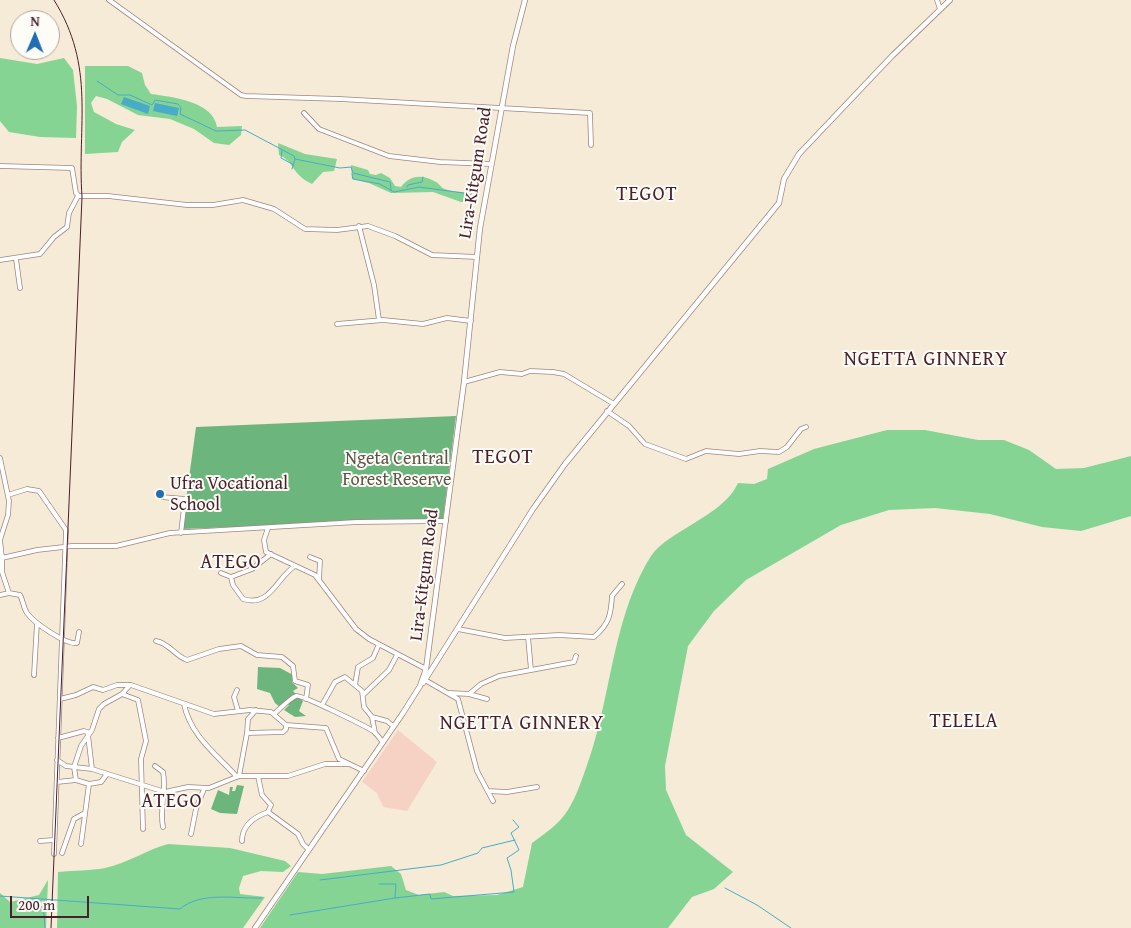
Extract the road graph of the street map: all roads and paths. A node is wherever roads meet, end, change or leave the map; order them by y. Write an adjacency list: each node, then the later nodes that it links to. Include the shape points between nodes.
1 (109, 0): 6 (street, via 241,95)
2 (525, 0): 6 (main road, Lira-Kitgum Road)
3 (937, 0): 5 (street)
4 (950, 0): 5 (main road)
5 (940, 9): 21 (main road, via 799,154 786,173 779,203)
6 (501, 108): 8 (street, via 590,113); 9 (main road, Lira-Kitgum Road)
7 (304, 113): 9 (street, via 320,129 389,156)
8 (591, 145)
9 (491, 164): 13 (main road, Lira-Kitgum Road)
10 (0, 166): 11 (street, via 72,168)
11 (78, 196): 12 (street, via 187,205 243,200 274,209 305,229 337,230); 14 (street, via 69,213 67,227 40,254)
12 (359, 226): 13 (street, via 395,236 432,255); 17 (street)
13 (477, 257): 18 (main road, Lira-Kitgum Road)
14 (16, 258): 15 (street); 16 (street)
15 (0, 260)
16 (20, 288)
17 (379, 320): 18 (street, via 419,324 447,318); 19 (street)
18 (471, 321): 20 (main road, Lira-Kitgum Road)
19 (337, 324)
20 (464, 382): 21 (street, via 500,372 554,372 564,374); 27 (main road, Lira-Kitgum Road)
21 (614, 404): 22 (main road)
22 (607, 411): 23 (street, via 629,426 645,444 686,459 706,451 738,454 779,452); 43 (main road, via 533,509)
23 (806, 427)
24 (0, 458): 25 (street)
25 (8, 495): 30 (street, via 8,515); 31 (street, via 26,489 39,491 65,526)
26 (160, 497): 29 (street, via 184,499)
27 (446, 521): 28 (street); 51 (main road, Lira-Kitgum Road)
28 (268, 528): 29 (street); 32 (street, via 264,545 266,552)
29 (181, 533): 31 (street, via 158,535 116,546)
30 (0, 537): 34 (street)
31 (66, 548): 34 (street, via 37,550); 46 (street)
32 (271, 554): 35 (street); 37 (street, via 252,570)
33 (310, 557): 38 (street, via 320,561)
34 (2, 558): 40 (street, via 2,572)
35 (295, 566): 37 (street, via 284,574 274,590 258,600 243,599); 38 (street)
36 (221, 573): 37 (street)
37 (231, 577)
38 (319, 579): 48 (street, via 356,628)
39 (622, 584): 45 (street, via 612,596 609,620 594,637 559,634)
40 (9, 593): 41 (street); 42 (street, via 20,595 26,612)
41 (0, 596)
42 (38, 623): 46 (street); 53 (street)
43 (458, 629): 45 (street, via 505,638); 54 (main road)
44 (80, 632): 46 (street, via 75,644)
45 (528, 637): 52 (street)
46 (62, 640): 64 (street)
47 (156, 641): 65 (street, via 166,644 187,660 240,646 257,655 282,657 293,666 295,681 308,685)
48 (379, 644): 49 (street); 56 (street, via 373,658 358,667)
49 (397, 655): 51 (street); 63 (street, via 389,670)
50 (576, 656): 52 (street, via 574,662)
51 (426, 669): 57 (main road, Lira-Kitgum Road)
52 (531, 670): 62 (street, via 486,681)
53 (34, 675)
54 (425, 680): 57 (main road); 61 (street)
55 (131, 685): 58 (street); 60 (street); 68 (street)
56 (355, 685): 63 (street); 69 (street, via 345,677 338,679)
57 (420, 686): 75 (main road, Lira-Kitgum Road)
58 (103, 690): 64 (street, via 93,687 76,696); 66 (street)
59 (237, 690): 71 (street, via 234,697)
60 (122, 694): 66 (street); 93 (street, via 138,700 146,736)
61 (448, 694): 62 (street); 96 (street, via 459,702 477,771)
62 (469, 694): 67 (street)
63 (363, 695): 73 (street, via 364,707)
64 (60, 699): 79 (street)
65 (306, 699): 69 (street); 72 (street, via 296,696)
66 (110, 700): 78 (street, via 99,709)
67 (487, 700)
68 (184, 704): 71 (street, via 214,714); 88 (street, via 192,728)
69 (322, 705): 77 (street)
70 (256, 710): 71 (street); 72 (street); 76 (street, via 248,720)
71 (238, 712)
72 (274, 713): 74 (street)
73 (372, 717): 75 (street); 77 (street)
74 (286, 725): 76 (street, via 283,732); 82 (street, via 326,728 339,758)
75 (393, 726): 80 (main road, Lira-Kitgum Road)
76 (247, 733): 88 (street)
77 (375, 733): 80 (street)
78 (89, 734): 79 (street, via 84,732); 84 (street, via 82,742); 85 (street)
79 (58, 738): 81 (street)
80 (383, 742): 86 (main road, Lira-Kitgum Road)
81 (57, 760): 84 (street); 91 (street)
82 (348, 764): 86 (street); 89 (street, via 324,765 288,776)
83 (155, 766): 97 (street, via 163,772)
84 (74, 767): 85 (street); 90 (street)
85 (92, 770): 87 (street)
86 (364, 771): 108 (main road, Lira-Kitgum Road)
87 (107, 774): 92 (street, via 101,782); 93 (street)
88 (238, 776): 89 (street); 95 (street)
89 (258, 776): 99 (street, via 262,795 271,805)
90 (76, 780): 91 (street); 92 (street)
91 (57, 782): 104 (street)
92 (89, 784): 100 (street)
93 (141, 784): 97 (street); 102 (street)
94 (537, 787): 96 (street, via 507,792)
95 (204, 789): 97 (street, via 188,787); 103 (street)
96 (488, 791): 98 (street)
97 (165, 792): 101 (street, via 161,817)
98 (493, 801)
99 (268, 812): 106 (street, via 246,827); 108 (street, via 298,834)
100 (85, 813): 107 (street); 109 (street, via 74,818)
101 (163, 827)
102 (143, 829)
103 (191, 834)
104 (54, 840): 105 (street); 110 (street)
105 (40, 841)
106 (242, 841)
107 (81, 844)
108 (308, 849): 111 (main road, Lira-Kitgum Road)
109 (62, 853)
110 (54, 854)
111 (255, 928)

